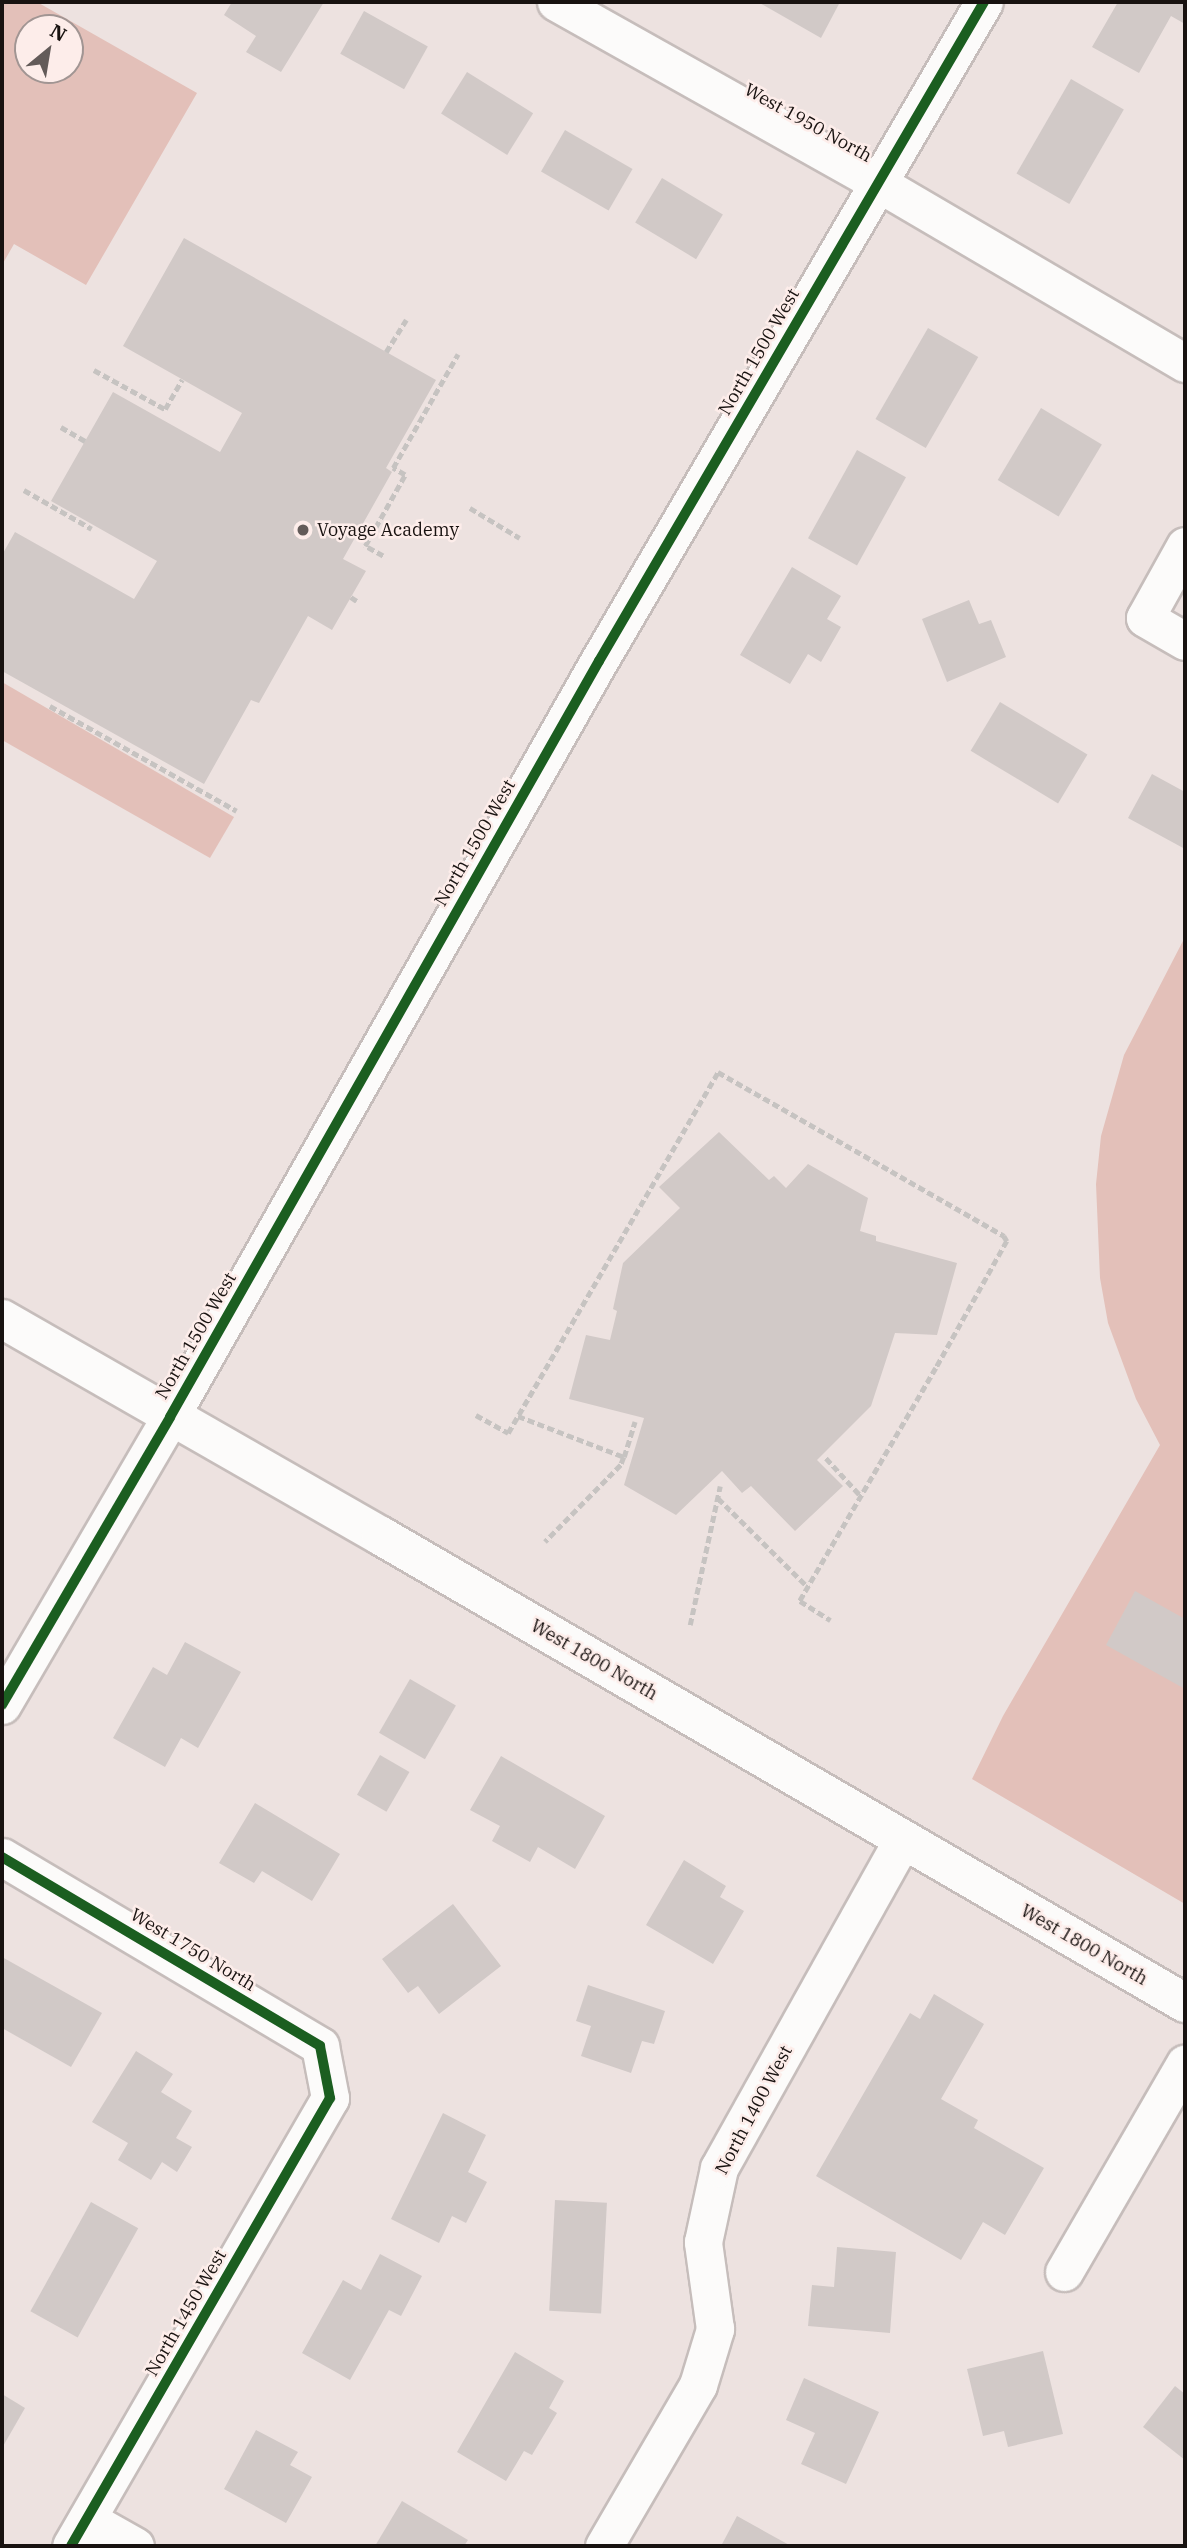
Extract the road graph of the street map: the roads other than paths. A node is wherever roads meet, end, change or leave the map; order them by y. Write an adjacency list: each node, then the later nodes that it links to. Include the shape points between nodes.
1 (556, 2): 3 (street, West 1950 North)
2 (984, 2): 3 (street, North 1500 West)
3 (878, 183): 4 (street, West 1950 North); 8 (street, North 1500 West, via 599,661)
4 (1185, 363)
5 (1185, 546): 6 (street, via 1145,618)
6 (1185, 641)
7 (2, 1319): 8 (main road, West 1800 North)
8 (170, 1417): 9 (street, North 1500 West); 10 (main road, West 1800 North)
9 (2, 1705)
10 (902, 1840): 12 (main road, West 1800 North); 18 (street, North 1400 West, via 719,2168 703,2242 715,2329 698,2385)
11 (2, 1857): 14 (street, West 1750 North, via 320,2046)
12 (1185, 2003)
13 (1185, 2063): 15 (street)
14 (330, 2098): 16 (street, North 1450 West)
15 (1064, 2272)
16 (79, 2532): 17 (street)
17 (135, 2546)
18 (604, 2546)

